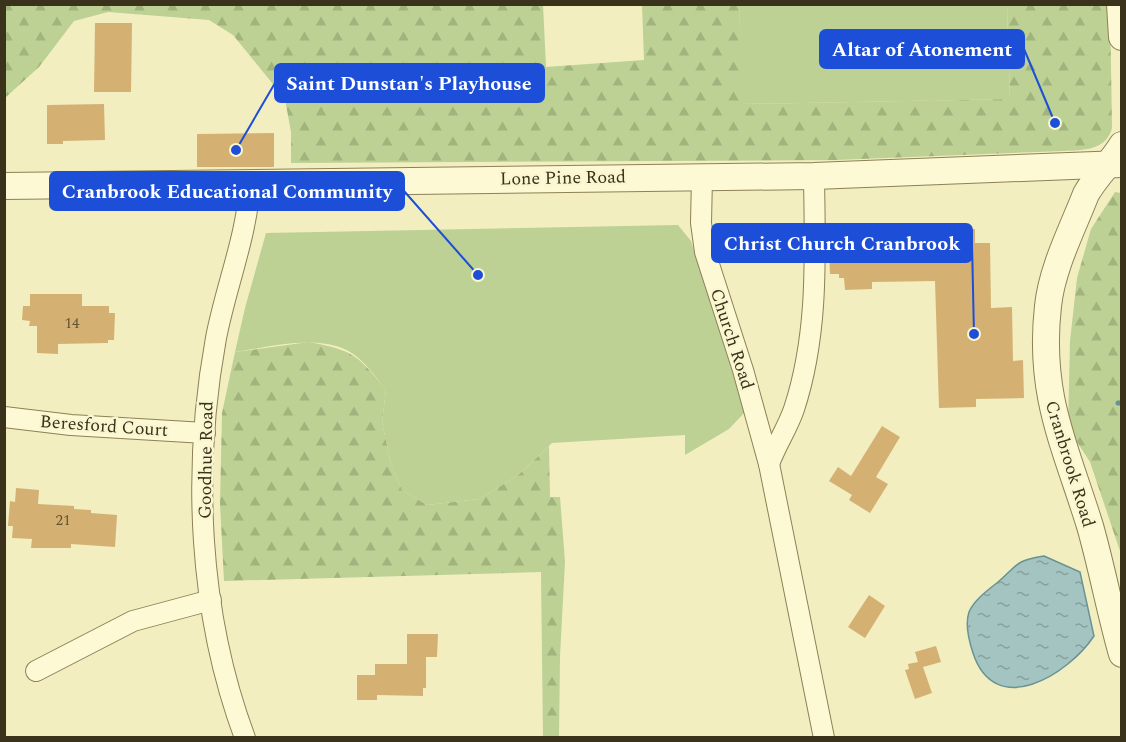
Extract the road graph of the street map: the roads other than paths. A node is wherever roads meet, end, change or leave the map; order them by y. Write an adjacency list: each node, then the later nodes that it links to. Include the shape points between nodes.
1 (1120, 4): 2 (street)
2 (1122, 37)
3 (1118, 158): 4 (street, Lone Pine Road); 12 (street, Cranbrook Road, via 1093,181 1086,194 1055,276 1048,304 1046,365 1054,421 1091,530)
4 (814, 176): 5 (street, Lone Pine Road); 10 (street, via 815,282 809,345 793,412)
5 (702, 177): 6 (street, Lone Pine Road); 10 (street, Church Road, via 705,252)
6 (250, 183): 7 (street, Lone Pine Road); 9 (street, Goodhue Road, via 247,214 213,356)
7 (4, 186)
8 (4, 417): 9 (street, Beresford Court)
9 (205, 433): 11 (street, Goodhue Road, via 205,528)
10 (769, 464): 15 (street, Church Road)
11 (211, 600): 13 (street, via 133,621); 14 (street, Goodhue Road, via 222,664)
12 (1122, 654)
13 (36, 671)
14 (246, 738)
15 (824, 738)

